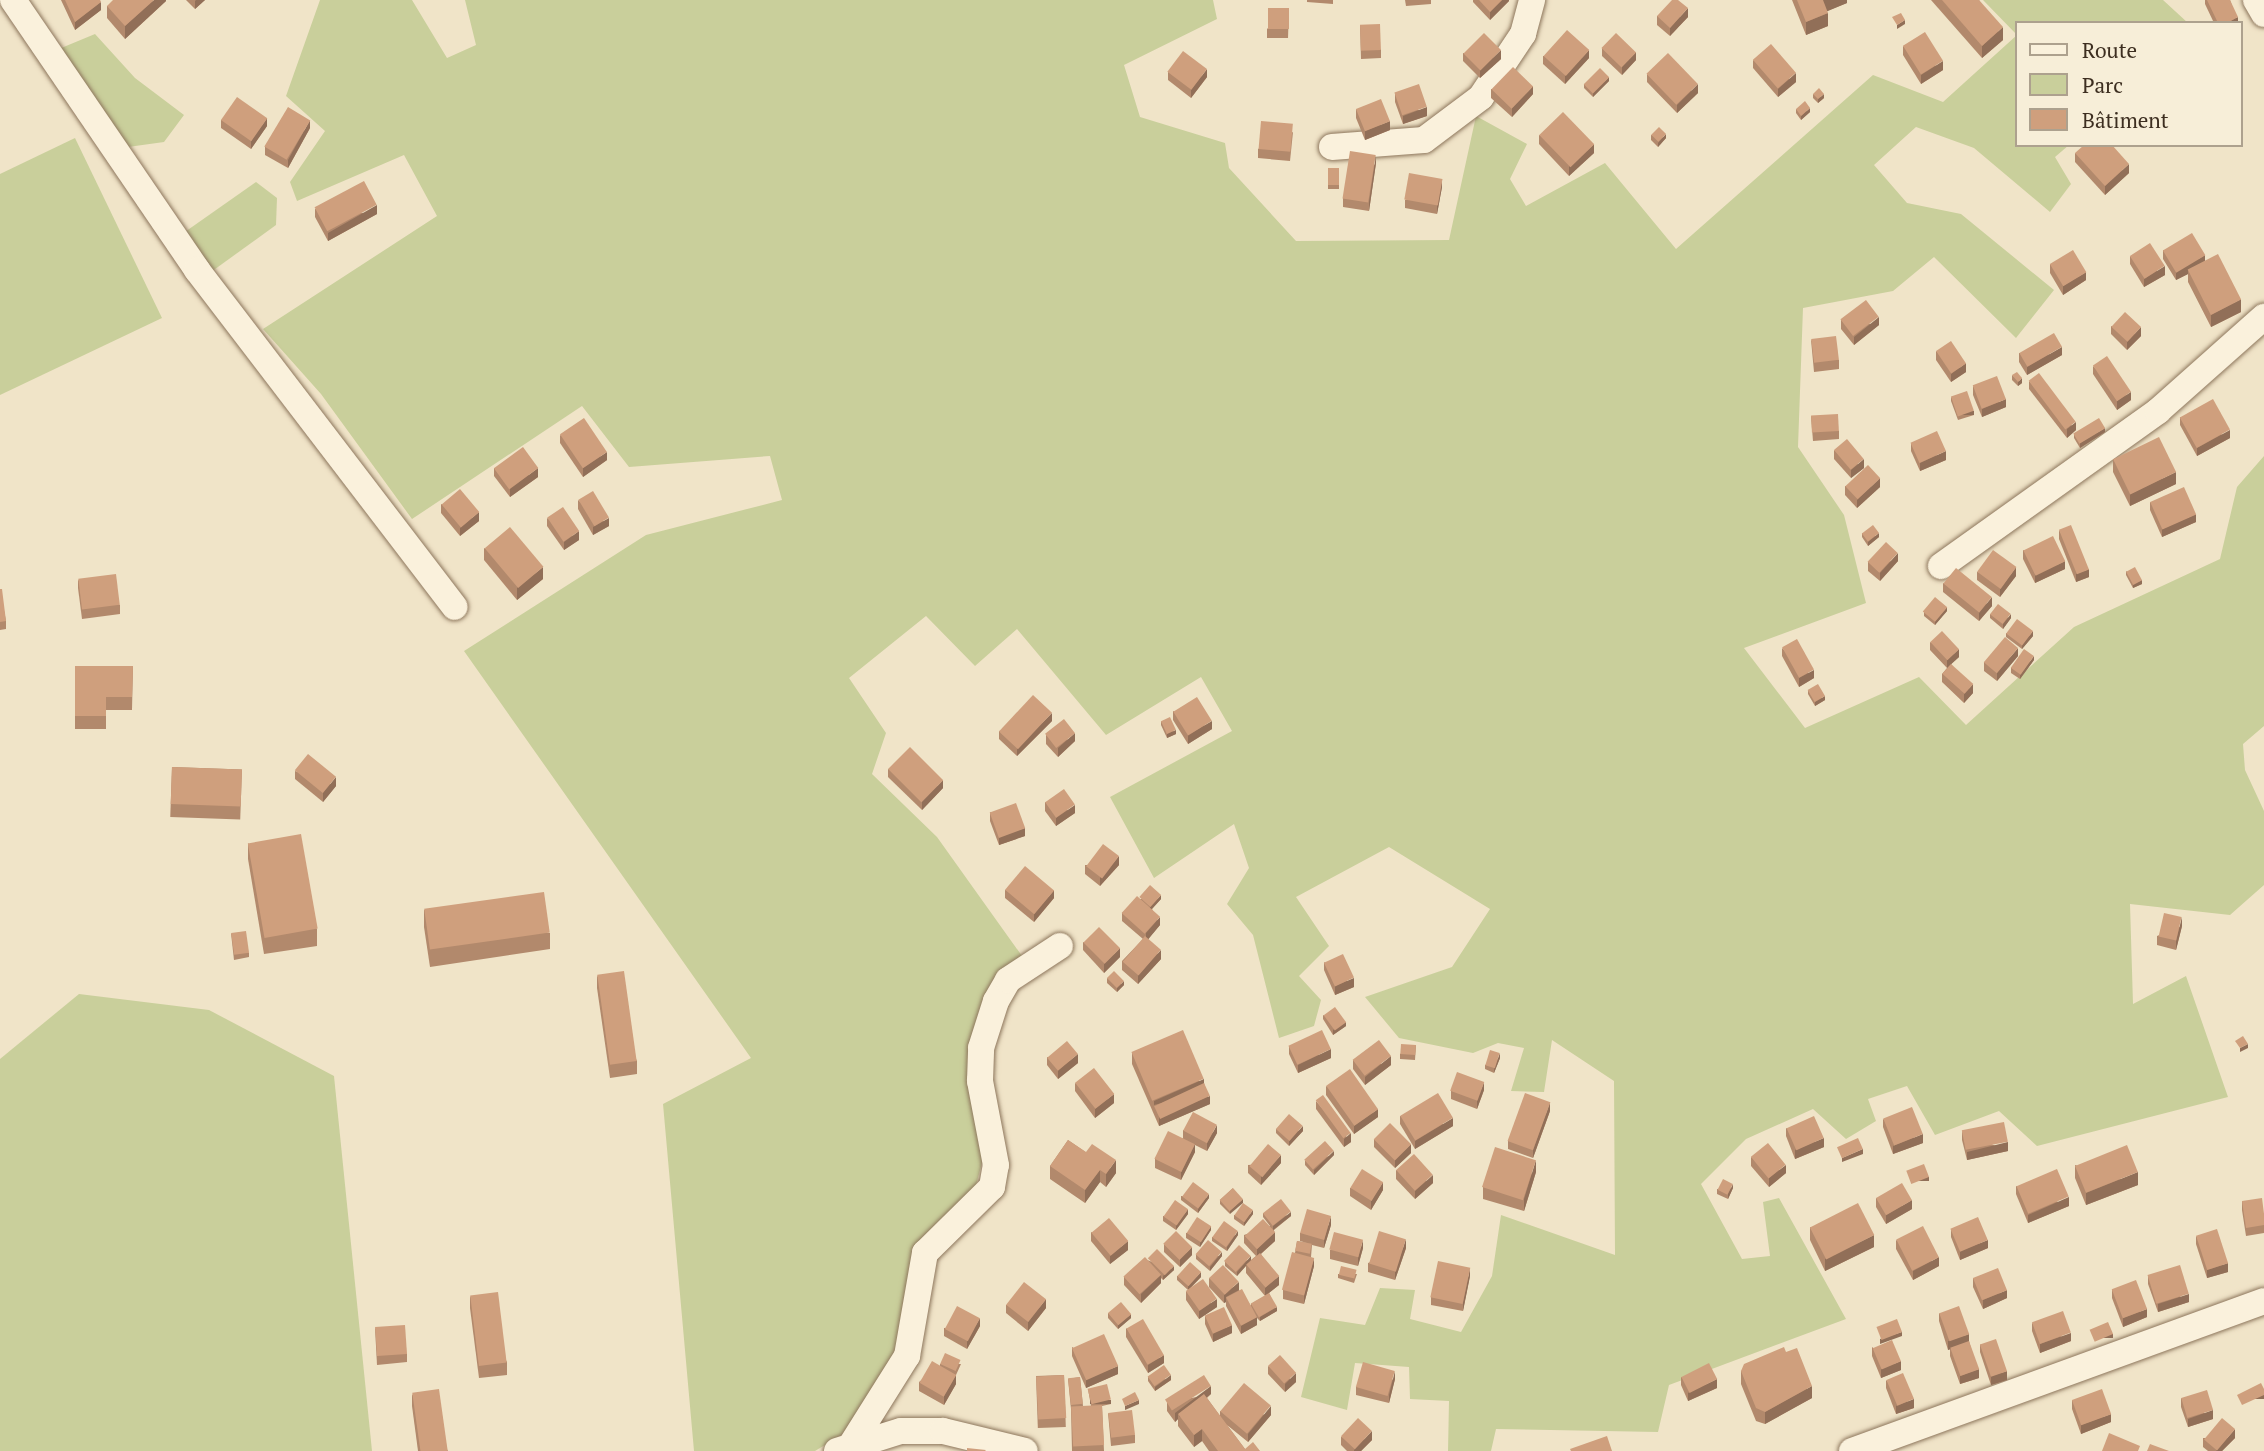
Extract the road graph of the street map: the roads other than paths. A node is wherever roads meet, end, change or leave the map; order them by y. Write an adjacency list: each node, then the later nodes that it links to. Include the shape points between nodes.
1 (13, 0): 8 (street, via 197,270)
2 (1532, 0): 5 (street, via 1523,34 1481,97 1424,140)
3 (2256, 0): 4 (street)
4 (2264, 14)
5 (1332, 147)
6 (2264, 317): 7 (street, via 2158,411)
7 (1941, 566)
8 (455, 607)
9 (1060, 946): 11 (street, via 1008,980 996,1001 981,1048 980,1081 996,1165 992,1186 925,1253 907,1356)
10 (2264, 1301): 13 (street)
11 (845, 1446): 12 (street, via 943,1431)
12 (1026, 1451)
13 (1852, 1451)

